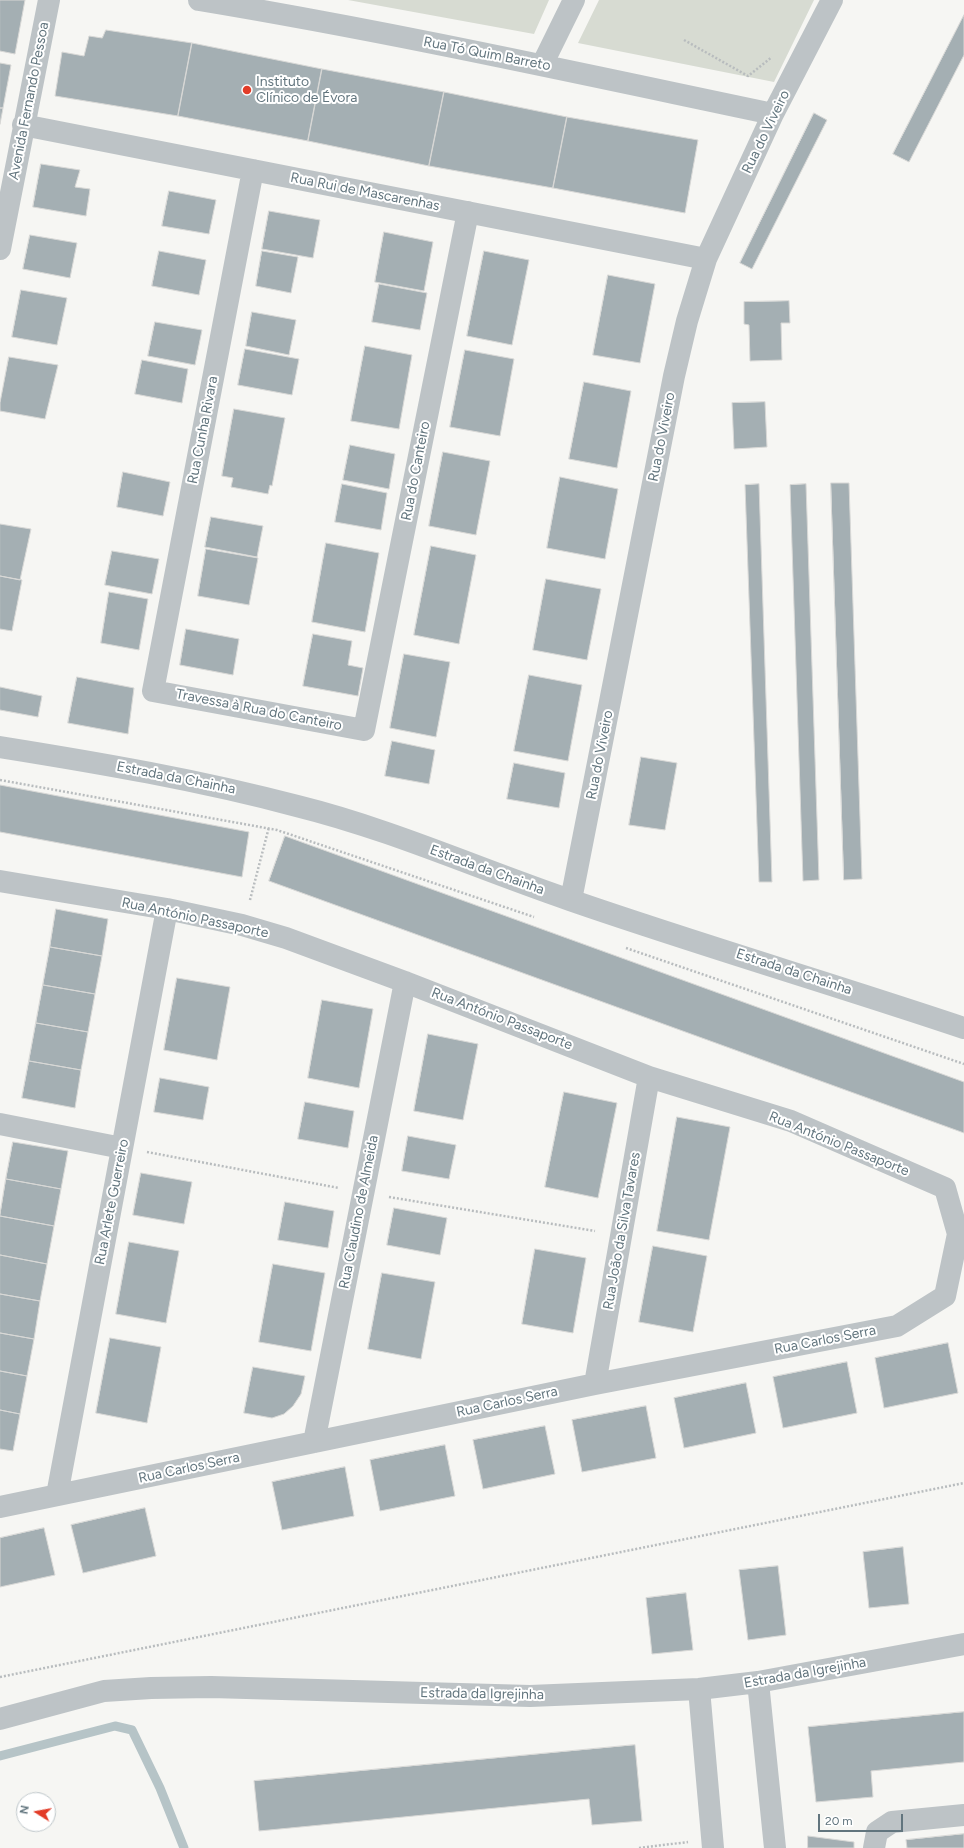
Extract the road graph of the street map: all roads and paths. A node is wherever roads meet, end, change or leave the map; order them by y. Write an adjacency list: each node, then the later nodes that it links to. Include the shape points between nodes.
1 (49, 0): 10 (street, Avenida Fernando Pessoa)
2 (199, 0): 5 (street, Rua Tó Quim Barreto)
3 (574, 0): 8 (street)
4 (832, 0): 9 (street, Rua do Viveiro)
5 (285, 7): 8 (street, Rua Tó Quim Barreto)
6 (684, 40): 7 (path, via 748,76)
7 (777, 53)
8 (542, 65): 9 (street, Rua Tó Quim Barreto)
9 (773, 114): 14 (street, Rua do Viveiro)
10 (23, 125): 11 (street, Rua Rui de Mascarenhas); 13 (street, Avenida Fernando Pessoa)
11 (253, 170): 12 (street, Rua Rui de Mascarenhas); 15 (street, Rua Cunha Rivara)
12 (468, 212): 14 (street, Rua Rui de Mascarenhas); 16 (street, Rua do Canteiro)
13 (0, 249)
14 (706, 258): 22 (street, Rua do Viveiro, via 674,376)
15 (153, 690): 16 (street, Travessa à Rua do Canteiro)
16 (364, 730)
17 (0, 747): 19 (street, Estrada da Chainha, via 136,769)
18 (0, 780): 20 (path)
19 (277, 801): 20 (path); 22 (street, Estrada da Chainha, via 370,828)
20 (269, 828): 24 (path); 25 (path)
21 (0, 881): 23 (street, Rua António Passaporte)
22 (571, 900): 28 (street, Estrada da Chainha)
23 (167, 909): 25 (street, Rua António Passaporte); 32 (street, Rua Arlete Guerreiro)
24 (535, 917)
25 (242, 925): 27 (street, Rua António Passaporte, via 286,938)
26 (625, 948): 29 (path)
27 (405, 982): 30 (street, Rua António Passaporte); 33 (street, Rua Claudino de Almeida)
28 (964, 1028)
29 (964, 1064)
30 (649, 1077): 34 (street, Rua António Passaporte, via 791,1121 945,1188); 35 (street, Rua João da Silva Tavares)
31 (0, 1124): 32 (street)
32 (122, 1148): 33 (path); 39 (street, Rua Arlete Guerreiro)
33 (363, 1193): 35 (path); 37 (street, Rua Claudino de Almeida)
34 (958, 1234): 36 (street, Rua Carlos Serra, via 945,1296 897,1326)
35 (621, 1235): 36 (street, Rua João da Silva Tavares)
36 (595, 1384): 37 (street, Rua Carlos Serra)
37 (314, 1442): 39 (street, Rua Carlos Serra)
38 (964, 1483): 42 (path)
39 (57, 1495): 40 (street, Rua Carlos Serra)
40 (0, 1507)
41 (964, 1644): 43 (street, Estrada da Igrejinha)
42 (0, 1677)
43 (758, 1682): 44 (street, Estrada da Igrejinha); 50 (street)
44 (699, 1689): 45 (street, Estrada da Igrejinha, via 530,1696 211,1687 151,1688 104,1691); 48 (street)
45 (0, 1719)
46 (964, 1815): 47 (street, via 892,1822)
47 (875, 1840)
48 (712, 1844): 49 (path)
49 (639, 1848)
50 (775, 1848)

